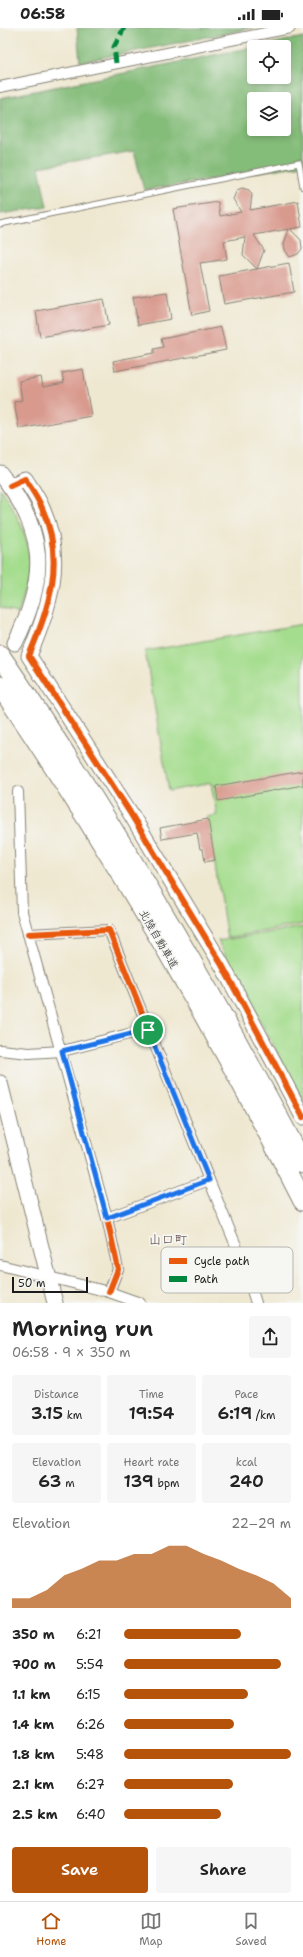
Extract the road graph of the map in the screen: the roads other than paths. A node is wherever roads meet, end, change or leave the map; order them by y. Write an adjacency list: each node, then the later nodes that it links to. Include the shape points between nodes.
1 (290, 28): 2 (street)
2 (0, 87)
3 (303, 187): 4 (lane, via 299,163)
4 (0, 224)
5 (0, 472): 6 (street)
6 (10, 486): 7 (street, via 28,516 38,557 38,579 34,599); 16 (street, via 25,479 42,508 53,545 54,576 46,614 29,656 129,811 222,965)
7 (15, 643)
8 (0, 655): 17 (highway, 北陸自動車道, via 151,890)
9 (0, 686): 19 (highway, 北陸自動車道, via 140,906 244,1088)
10 (18, 792): 11 (street, via 22,912)
11 (28, 934): 12 (street, via 109,930); 14 (street)
12 (148, 1030): 14 (street); 18 (street)
13 (0, 1050): 14 (street, via 29,1053)
14 (62, 1051): 20 (street)
15 (0, 1083): 23 (street)
16 (303, 1117)
17 (303, 1163)
18 (209, 1180): 20 (street); 21 (street)
19 (303, 1201)
20 (107, 1218): 24 (street, via 118,1269)
21 (237, 1247)
22 (0, 1265): 23 (street)
23 (49, 1277): 24 (street); 26 (street)
24 (109, 1292): 27 (street)
25 (253, 1293): 28 (street)
26 (56, 1303)
27 (140, 1303)
28 (256, 1303)

